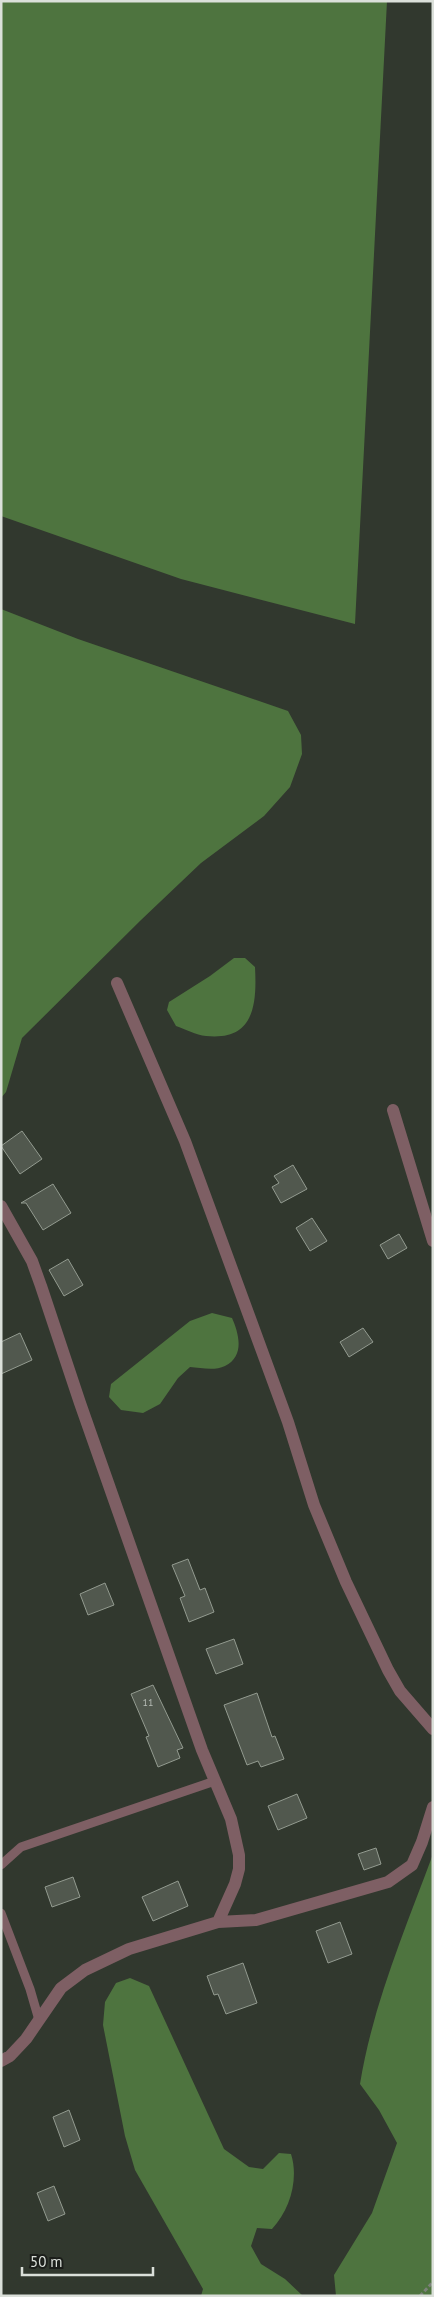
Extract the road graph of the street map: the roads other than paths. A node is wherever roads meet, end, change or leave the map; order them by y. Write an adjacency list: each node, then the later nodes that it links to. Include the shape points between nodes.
1 (117, 982): 5 (street, via 188,1150 288,1422 305,1482 325,1530 388,1670 400,1691)
2 (393, 1110): 4 (street)
3 (1, 1206): 6 (street, via 42,1286 80,1403)
4 (433, 1241)
5 (433, 1729)
6 (215, 1781): 8 (lane, via 21,1847); 10 (street, via 231,1819 239,1855 235,1884)
7 (433, 1807): 10 (street, via 412,1864 388,1882 256,1920)
8 (1, 1865)
9 (1, 1913): 11 (lane)
10 (218, 1922): 11 (street, via 129,1949 85,1970 61,1988)
11 (39, 2020): 12 (street, via 26,2039)
12 (1, 2061)

